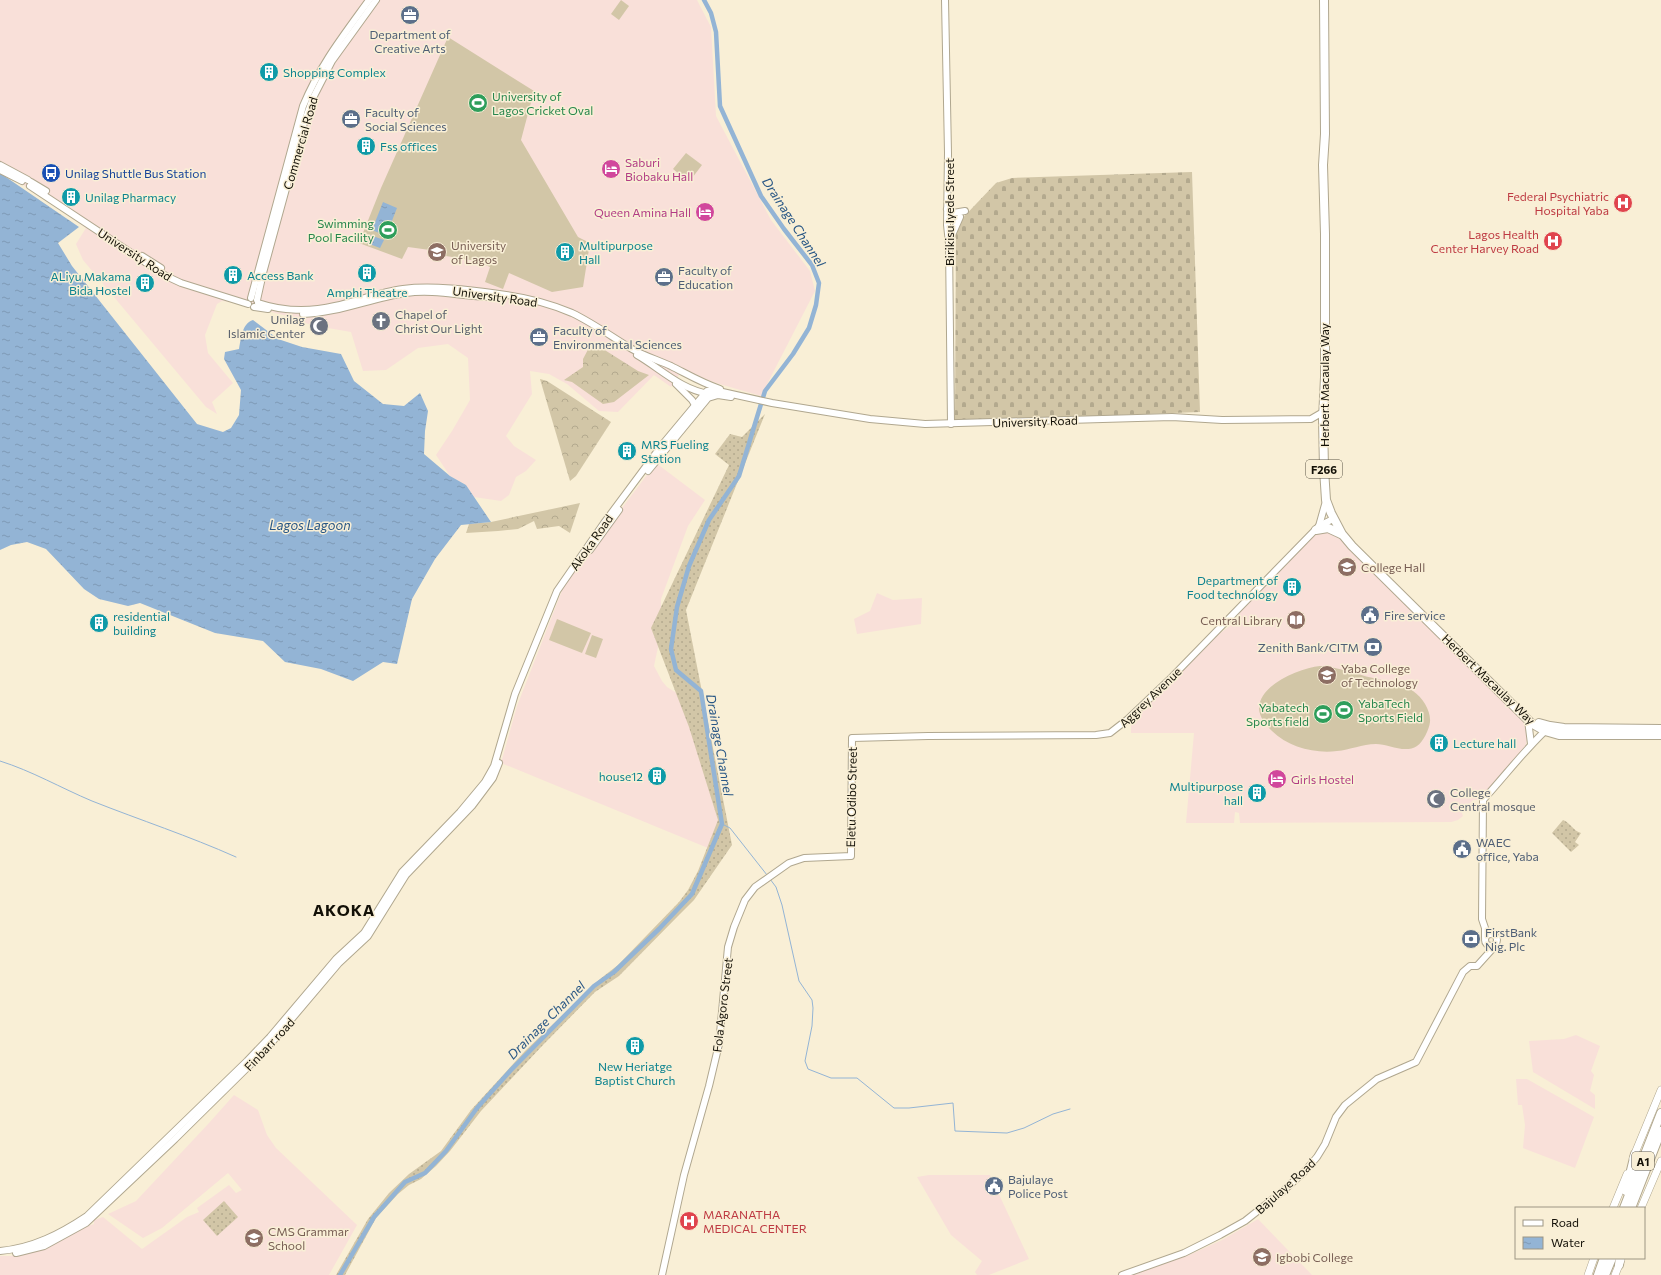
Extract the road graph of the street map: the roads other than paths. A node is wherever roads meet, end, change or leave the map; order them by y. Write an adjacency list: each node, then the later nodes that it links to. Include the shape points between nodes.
1 (369, 0): 13 (main road, Commercial Road, via 327,58 303,106)
2 (376, 0): 13 (main road, Commercial Road, via 332,60 313,98)
3 (946, 0): 9 (main road, Birikisu Iyede Street)
4 (1324, 0): 24 (highway, Herbert Macaulay Way / F266, via 1326,234)
5 (1329, 0): 34 (highway, Herbert Macaulay Way / F266, via 1327,419 1330,494 1337,517 1348,534 1372,560 1537,722 1564,728)
6 (0, 165): 8 (main road, University Road)
7 (0, 170): 8 (main road, University Road)
8 (28, 183): 13 (main road, University Road, via 163,270 184,280)
9 (947, 209): 10 (main road, via 953,213); 12 (main road, Birikisu Iyede Street)
10 (965, 211)
11 (960, 217): 12 (main road)
12 (949, 243): 26 (main road, Birikisu Iyede Street)
13 (253, 302): 14 (main road, University Road, via 280,308 316,309 389,292 422,288 511,295 540,301 573,314 632,349); 15 (main road, University Road, via 291,313 320,313 391,296 428,292 509,299 546,307 570,317 647,361)
14 (671, 366): 15 (main road, via 672,373); 16 (main road, University Road)
15 (664, 374): 17 (main road, University Road)
16 (694, 378): 18 (main road); 20 (main road, University Road)
17 (672, 380): 18 (main road, University Road); 23 (main road)
18 (706, 393): 19 (main road, University Road); 20 (main road, via 711,390); 22 (main road); 23 (main road, Akoka Road)
19 (718, 395): 21 (main road, University Road); 22 (main road)
20 (738, 395): 21 (main road)
21 (761, 400): 26 (main road, University Road, via 882,420)
22 (704, 401): 32 (main road, via 632,491)
23 (695, 405): 32 (main road, Akoka Road, via 604,523)
24 (1323, 412): 25 (main road); 27 (highway, Herbert Macaulay Way / F266)
25 (1311, 419): 26 (main road, University Road, via 1222,420 1172,417); 27 (main road)
26 (951, 424)
27 (1323, 425): 28 (highway, Herbert Macaulay Way / F266)
28 (1326, 500): 29 (highway, Herbert Macaulay Way / F266); 30 (main road)
29 (1333, 519): 30 (main road); 31 (highway, Herbert Macaulay Way / F266)
30 (1317, 528): 31 (highway, via 1328,528); 37 (main road, Aggrey Avenue, via 1169,680 1110,733)
31 (1342, 534): 33 (highway, Herbert Macaulay Way / F266)
32 (558, 592): 39 (main road, Akoka Road, via 515,694)
33 (1528, 720): 35 (highway, Herbert Macaulay Way / F266); 38 (main road)
34 (1661, 729)
35 (1545, 731): 36 (highway, Herbert Macaulay Way / F266, via 1572,736); 38 (main road)
36 (1661, 735)
37 (852, 738): 40 (main road, Eletu Odibo Street)
38 (1531, 744): 41 (main road, via 1483,800)
39 (496, 767): 46 (main road, Finbarr road, via 460,812 402,872 364,933 336,960)
40 (851, 856): 65 (main road, Fola Agoro Street, via 804,858 789,863 755,887 745,900 728,947 719,1044 684,1174)
41 (1482, 918): 42 (main road); 43 (main road)
42 (1494, 934): 43 (main road, via 1488,935); 44 (main road, via 1498,941)
43 (1485, 940): 44 (main road, via 1488,946); 45 (main road)
44 (1495, 946): 45 (main road, Bajulaye Road)
45 (1482, 960): 66 (main road, Bajulaye Road, via 1477,966 1470,966 1463,972 1416,1062 1377,1079 1345,1105 1336,1117 1317,1157 1283,1191 1246,1221 1220,1235 1184,1253)
46 (248, 1063): 59 (main road, Finbarr road, via 87,1216 42,1242); 60 (main road, Finbarr road, via 175,1139 86,1222 44,1246)
47 (1661, 1090): 51 (main road)
48 (1661, 1113): 56 (highway, A1)
49 (1661, 1131): 53 (highway, A1)
50 (1661, 1147): 53 (highway)
51 (1635, 1154): 54 (main road); 55 (highway)
52 (1661, 1161): 58 (main road)
53 (1635, 1197): 57 (highway, A1)
54 (1613, 1207)
55 (1623, 1207)
56 (1623, 1207)
57 (1631, 1207)
58 (1641, 1207)
59 (0, 1252)
60 (0, 1256)
61 (1594, 1259): 67 (main road)
62 (1604, 1259): 68 (highway)
63 (1612, 1259): 69 (highway)
64 (1620, 1260): 70 (main road)
65 (662, 1275)
66 (1122, 1275)
67 (1588, 1275)
68 (1598, 1275)
69 (1605, 1275)
70 (1615, 1275)

